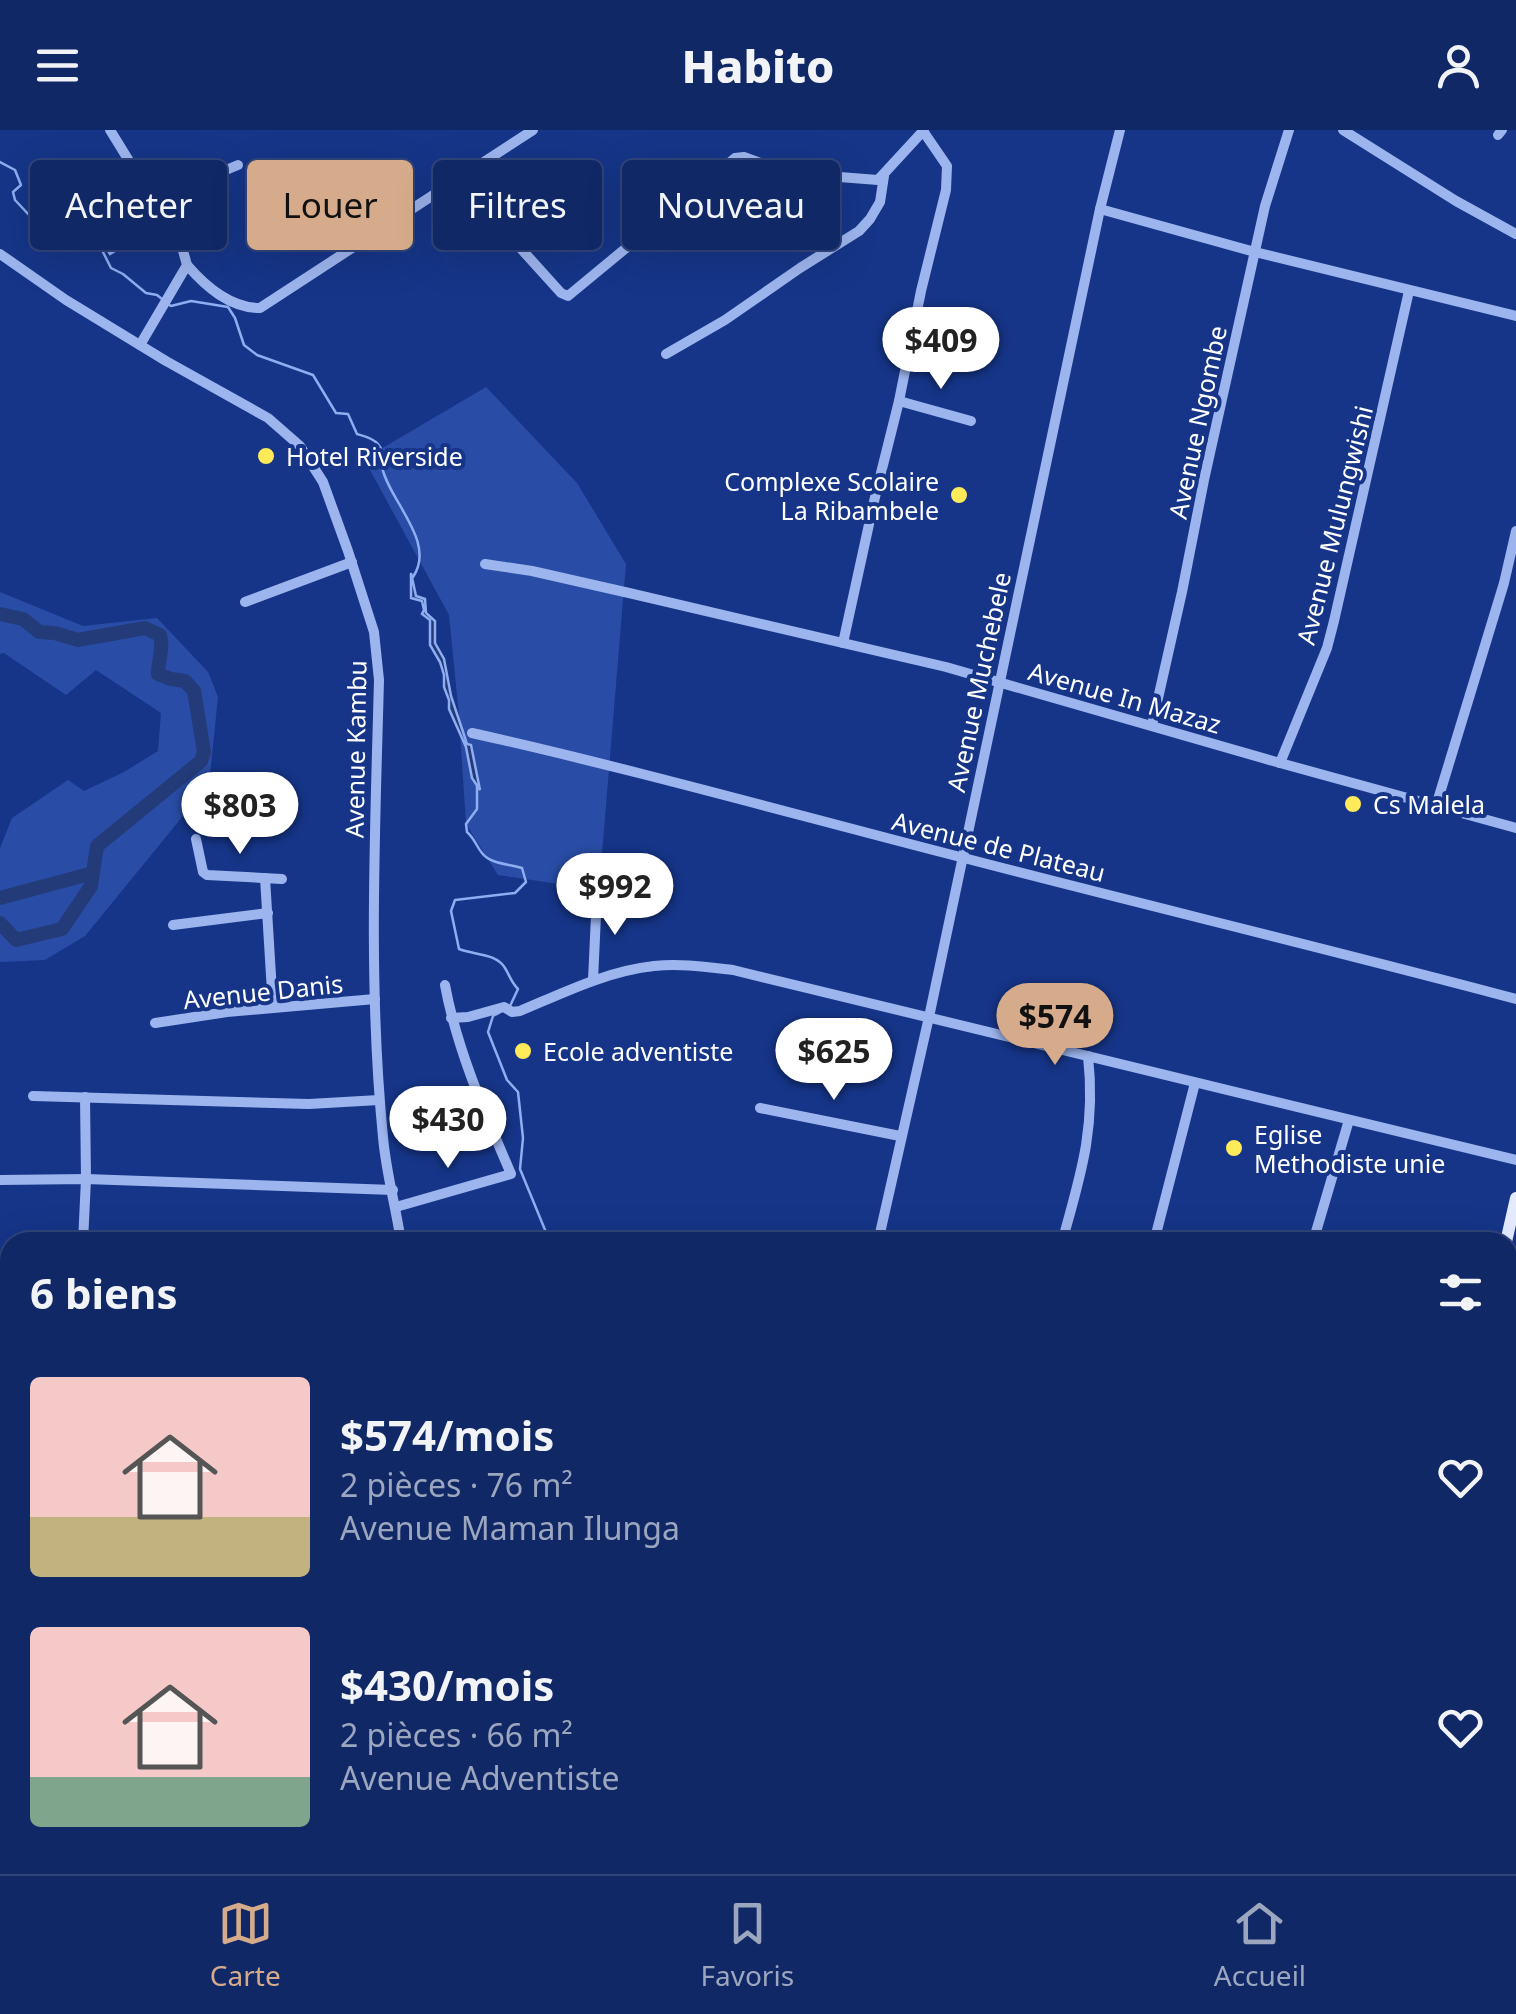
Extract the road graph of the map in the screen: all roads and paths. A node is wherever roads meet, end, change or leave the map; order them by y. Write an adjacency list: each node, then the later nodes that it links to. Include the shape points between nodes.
1 (126, 130): 7 (street)
2 (533, 130): 9 (street)
3 (1120, 130): 14 (street, Avenue Muchebele)
4 (1289, 130): 18 (street, Avenue Ngombe)
5 (1343, 130): 15 (street)
6 (924, 131): 12 (street); 25 (street, via 948,180)
7 (112, 133): 8 (street)
8 (129, 160)
9 (487, 160)
10 (238, 164): 11 (street)
11 (227, 169)
12 (884, 176): 17 (street, via 874,181 788,173 735,158 568,296); 24 (street, via 880,202 859,231)
13 (433, 195): 20 (street, via 260,308 210,290)
14 (1100, 209): 18 (street); 32 (street, Avenue Muchebele)
15 (1516, 234)
16 (183, 250): 20 (street)
17 (523, 250)
18 (1256, 252): 21 (street); 33 (street, Avenue Ngombe)
19 (0, 254): 23 (street, Avenue Kambu)
20 (188, 265): 23 (street)
21 (1409, 291): 22 (street); 35 (street, Avenue Mulungwishi, via 1334,622)
22 (1516, 316)
23 (140, 345): 28 (street, Avenue Kambu, via 268,418 300,446 323,482)
24 (666, 354)
25 (899, 401): 26 (street); 31 (street)
26 (972, 421)
27 (1516, 531): 36 (street)
28 (352, 562): 30 (street); 47 (street, Avenue Kambu, via 378,665)
29 (485, 564): 31 (street, Avenue In Mazaz)
30 (246, 602)
31 (843, 643): 32 (street, Avenue In Mazaz)
32 (998, 682): 33 (street, Avenue In Mazaz); 39 (street, Avenue Muchebele)
33 (1152, 725): 35 (street, Avenue In Mazaz)
34 (472, 733): 39 (street, Avenue de Plateau)
35 (1280, 764): 36 (street, Avenue In Mazaz)
36 (1436, 806): 37 (street, Avenue In Mazaz)
37 (1516, 828)
38 (196, 839): 40 (street, via 207,875)
39 (962, 858): 48 (street, Avenue de Plateau); 50 (street, Avenue Muchebele)
40 (265, 878): 41 (street); 43 (street)
41 (282, 879)
42 (597, 894): 45 (street)
43 (268, 913): 44 (street); 49 (street)
44 (173, 924)
45 (593, 980): 50 (street, via 660,965 733,970); 51 (street, via 520,1012 493,1009)
46 (445, 985): 51 (street)
47 (375, 999): 49 (street, Avenue Danis); 57 (street, Avenue Kambu)
48 (1516, 999)
49 (273, 1008): 52 (street, Avenue Danis)
50 (929, 1017): 53 (street); 60 (street, Avenue Muchebele)
51 (451, 1018): 66 (street, via 511,1174)
52 (155, 1023)
53 (1088, 1056): 54 (street); 71 (street, via 1089,1140)
54 (1194, 1083): 59 (street); 72 (street)
55 (34, 1096): 56 (street)
56 (85, 1097): 57 (street); 62 (street)
57 (379, 1100): 64 (street, Avenue Kambu)
58 (760, 1108): 60 (street)
59 (1349, 1120): 61 (street); 73 (street)
60 (900, 1136): 70 (street, Avenue Muchebele)
61 (1516, 1160)
62 (86, 1179): 63 (street); 64 (street); 68 (street)
63 (0, 1180)
64 (392, 1190): 66 (street, Avenue Kambu)
65 (1516, 1198): 67 (main road)
66 (396, 1207): 69 (street, Avenue Kambu)
67 (1514, 1217)
68 (83, 1232)
69 (400, 1232)
70 (880, 1232)
71 (1065, 1232)
72 (1157, 1232)
73 (1316, 1232)

